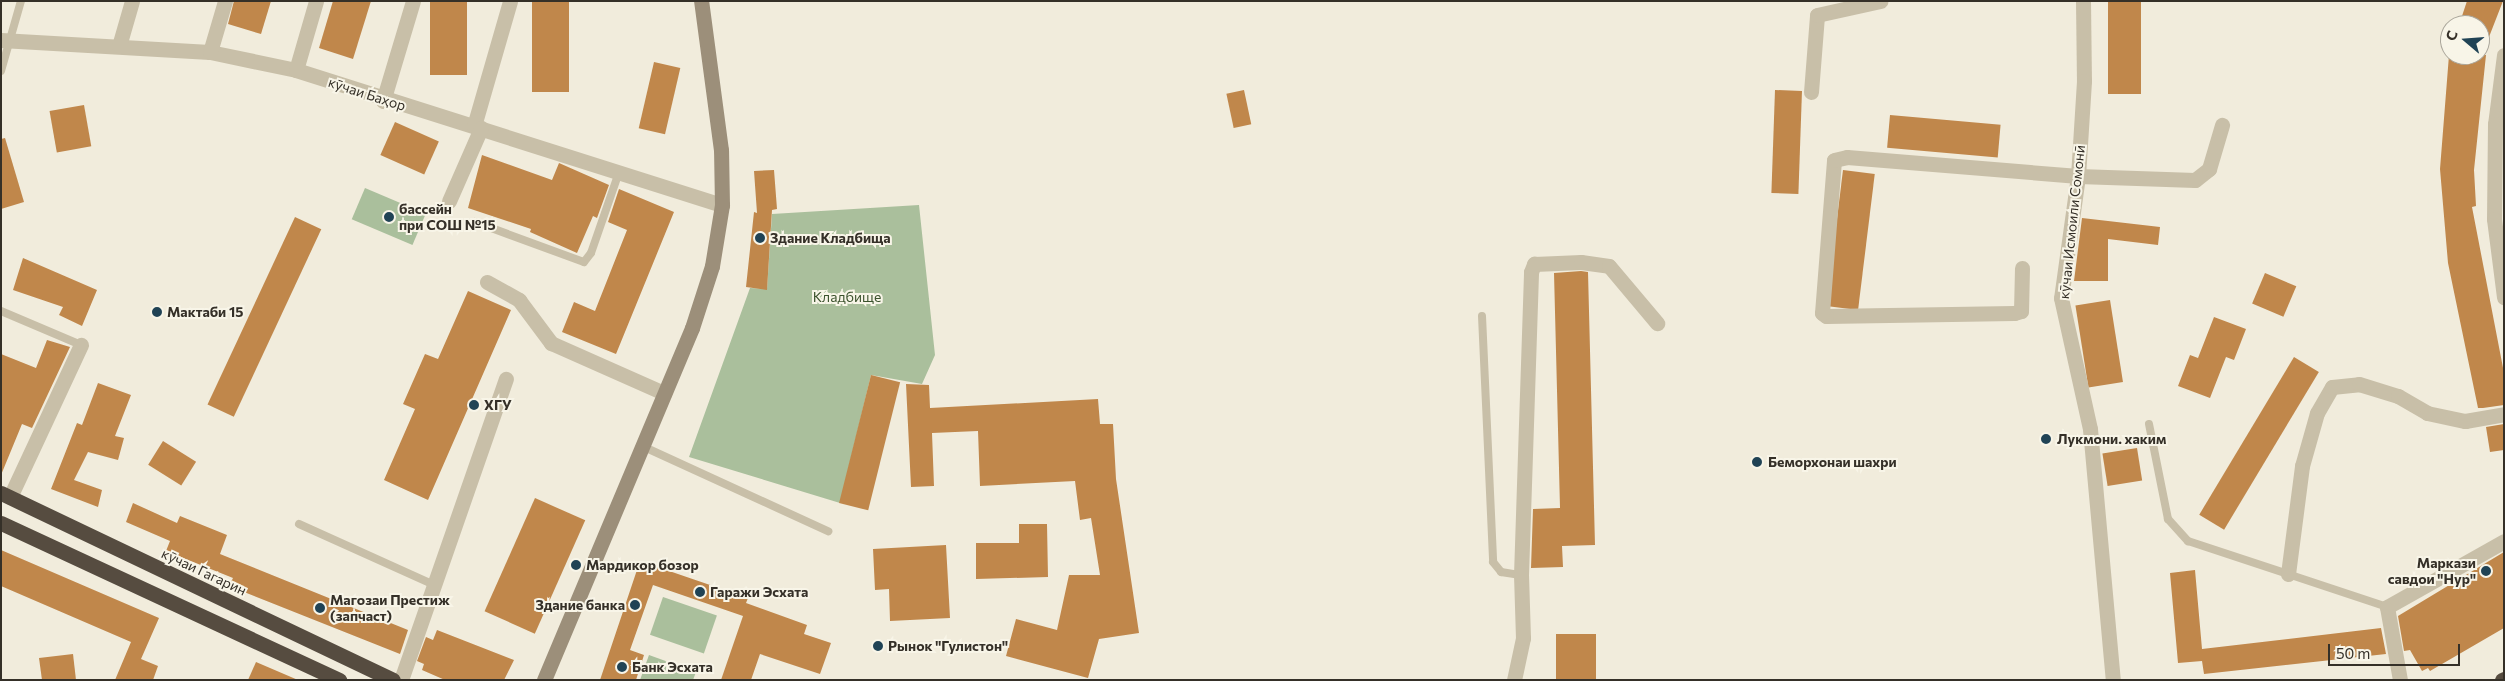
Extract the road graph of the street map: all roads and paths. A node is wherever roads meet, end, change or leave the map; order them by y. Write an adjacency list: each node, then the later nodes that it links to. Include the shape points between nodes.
1 (21, 1): 11 (lane)
2 (132, 1): 12 (street)
3 (225, 1): 13 (street)
4 (316, 1): 15 (street)
5 (413, 1): 18 (street)
6 (510, 1): 20 (street)
7 (701, 1): 24 (main road, via 721,150)
8 (1880, 1): 10 (street)
9 (2083, 1): 22 (street, кӯчаи Исмоили Сомонӣ, via 2084,81)
10 (1816, 8): 17 (street)
11 (5, 41): 12 (street, кӯчаи Баҳор); 16 (lane)
12 (119, 46): 13 (street, кӯчаи Баҳор)
13 (210, 52): 15 (street, кӯчаи Баҳор)
14 (2504, 55): 28 (street, via 2495,124 2494,219)
15 (296, 70): 18 (street, кӯчаи Баҳор)
16 (1, 71)
17 (1811, 92)
18 (383, 101): 20 (street, кӯчаи Баҳор)
19 (2222, 125): 22 (street, via 2209,169 2195,180)
20 (477, 127): 21 (street, кӯчаи Баҳор); 23 (street)
21 (619, 172): 24 (street, кӯчаи Баҳор); 25 (lane, via 591,253 584,262)
22 (2078, 176): 26 (street, via 1848,158 1834,160 1822,313 1826,316 2014,313 2021,311); 52 (street, кӯчаи Исмоили Сомонӣ, via 2061,298 2090,429)
23 (449, 201)
24 (722, 205): 34 (main road, via 712,266)
25 (475, 222)
26 (2022, 268)
27 (488, 282): 34 (street, via 519,300 551,343)
28 (2504, 297)
29 (1, 311): 32 (lane)
30 (1482, 316): 44 (lane, via 1493,562 1501,572)
31 (1657, 323): 44 (street, via 1609,266 1581,262 1534,264 1530,272)
32 (81, 346): 38 (street)
33 (506, 379): 45 (street)
34 (664, 393): 37 (main road)
35 (2504, 414): 43 (street, via 2465,420 2427,413 2398,396 2359,384 2332,387 2318,413 2302,466)
36 (2148, 424): 43 (lane, via 2168,519 2188,541)
37 (642, 446): 41 (lane); 50 (main road)
38 (6, 495): 48 (highway, кӯчаи Гагарин)
39 (1, 523): 47 (highway)
40 (299, 524): 45 (lane)
41 (828, 531)
42 (2504, 541): 46 (street)
43 (2288, 574): 46 (lane)
44 (1521, 575): 51 (street, via 1523,638)
45 (436, 586): 49 (street)
46 (2388, 607): 53 (street)
47 (339, 680)
48 (393, 680)
49 (401, 680)
50 (544, 680)
51 (1514, 680)
52 (2113, 680)
53 (2400, 680)

